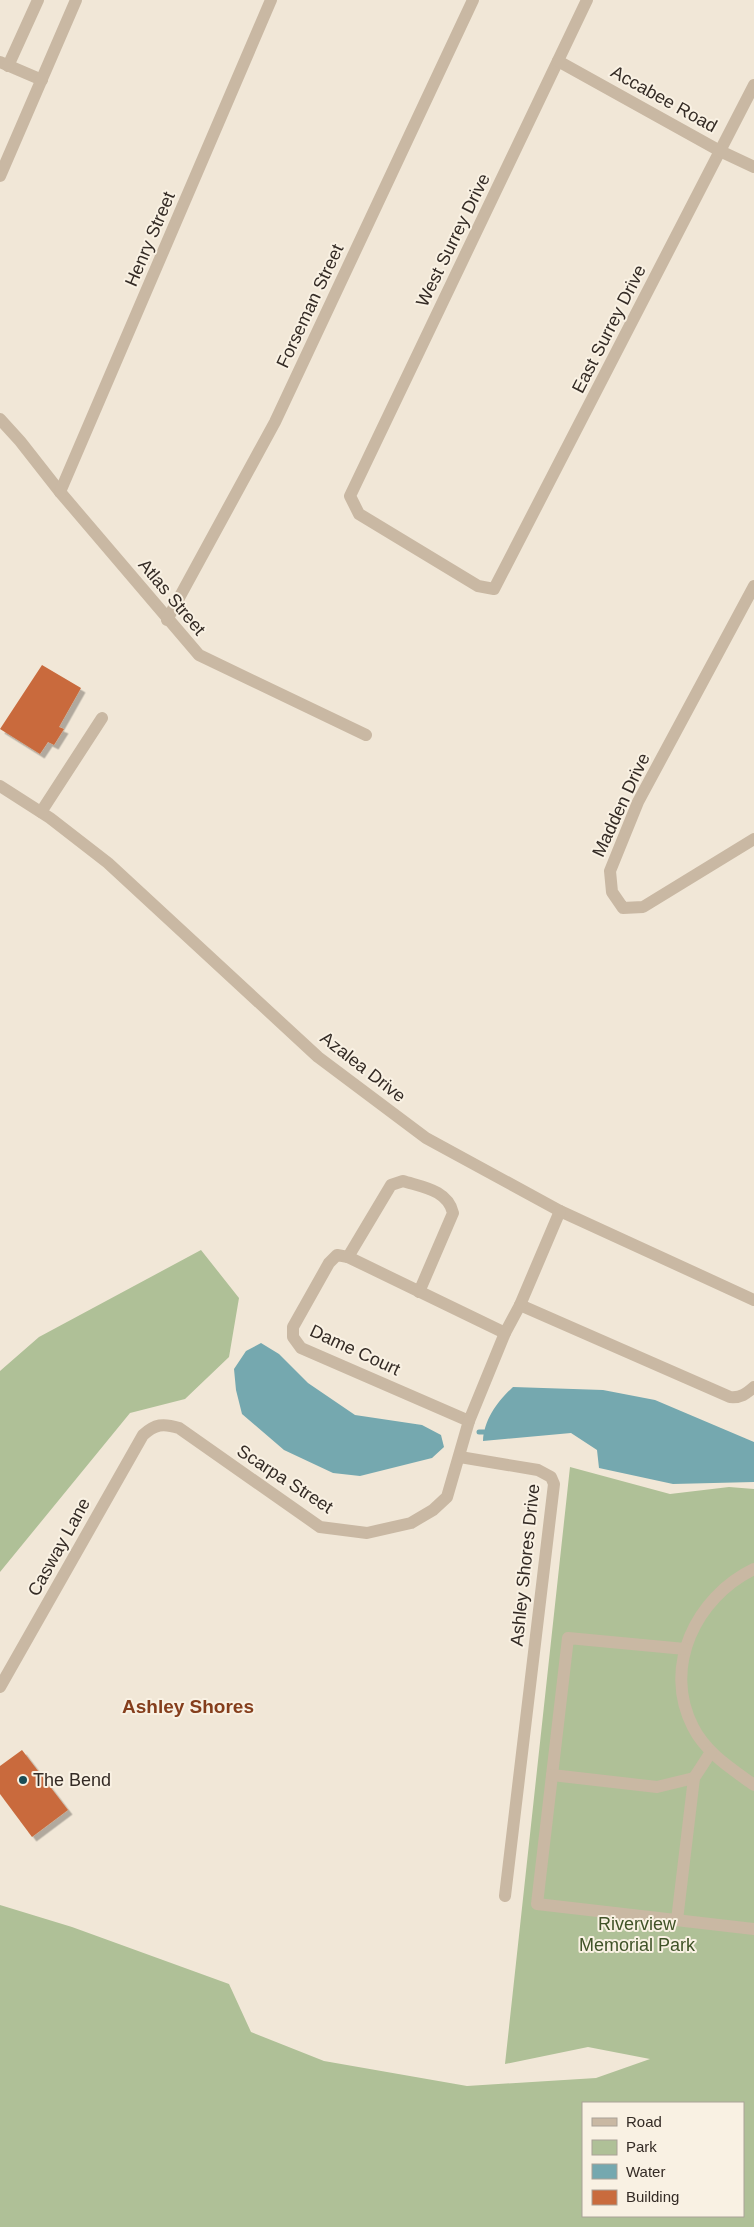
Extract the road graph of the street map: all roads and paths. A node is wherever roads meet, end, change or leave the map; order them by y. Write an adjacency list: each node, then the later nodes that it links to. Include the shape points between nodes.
1 (38, 0): 7 (street)
2 (76, 0): 8 (street)
3 (271, 0): 14 (street, Henry Street)
4 (473, 0): 17 (street, Forseman Street, via 275,422)
5 (587, 0): 6 (street, West Surrey Drive)
6 (558, 61): 10 (street, Accabee Road); 16 (street, West Surrey Drive, via 350,496 359,514 478,586)
7 (4, 64): 8 (street)
8 (42, 80): 12 (street)
9 (754, 85): 10 (street, East Surrey Drive)
10 (720, 151): 11 (street, Accabee Road); 16 (street, East Surrey Drive)
11 (754, 167)
12 (0, 176)
13 (0, 420): 14 (street, Atlas Street)
14 (60, 492): 17 (street, Atlas Street)
15 (754, 586): 22 (street, Madden Drive, via 638,802 610,871 612,892 623,908 643,907)
16 (494, 589)
17 (168, 620): 19 (street, Atlas Street, via 198,655)
18 (102, 718): 21 (street)
19 (366, 735)
20 (0, 786): 21 (street, Azalea Drive)
21 (41, 812): 23 (street, Azalea Drive, via 108,863 318,1057 426,1138)
22 (754, 839)
23 (560, 1211): 26 (street, Azalea Drive); 27 (street)
24 (348, 1257): 25 (street); 25 (street, via 391,1185 402,1181 442,1195 451,1203 453,1213); 30 (street, Dame Court, via 336,1255 329,1262 293,1328 293,1337 301,1348)
25 (419, 1292): 28 (street)
26 (754, 1300)
27 (520, 1305): 28 (street); 29 (street, via 730,1397 738,1398)
28 (505, 1333): 30 (street)
29 (754, 1387)
30 (469, 1421): 32 (street)
31 (152, 1427): 32 (street, Scarpa Street, via 165,1424 179,1428 320,1527 367,1533 410,1523 432,1510 447,1497); 35 (street, Casway Lane, via 143,1435)
32 (460, 1457): 40 (street, Ashley Shores Drive, via 538,1470 551,1477 554,1484)
33 (754, 1569): 34 (street, via 742,1575 704,1609)
34 (685, 1649): 36 (street, via 684,1698 693,1727); 37 (street, via 568,1638)
35 (0, 1687)
36 (711, 1752): 38 (street); 39 (street)
37 (552, 1775): 38 (street, via 656,1787); 41 (street, via 537,1904)
38 (694, 1778): 41 (street)
39 (754, 1785)
40 (505, 1896)
41 (677, 1920): 42 (street)
42 (754, 1929)

